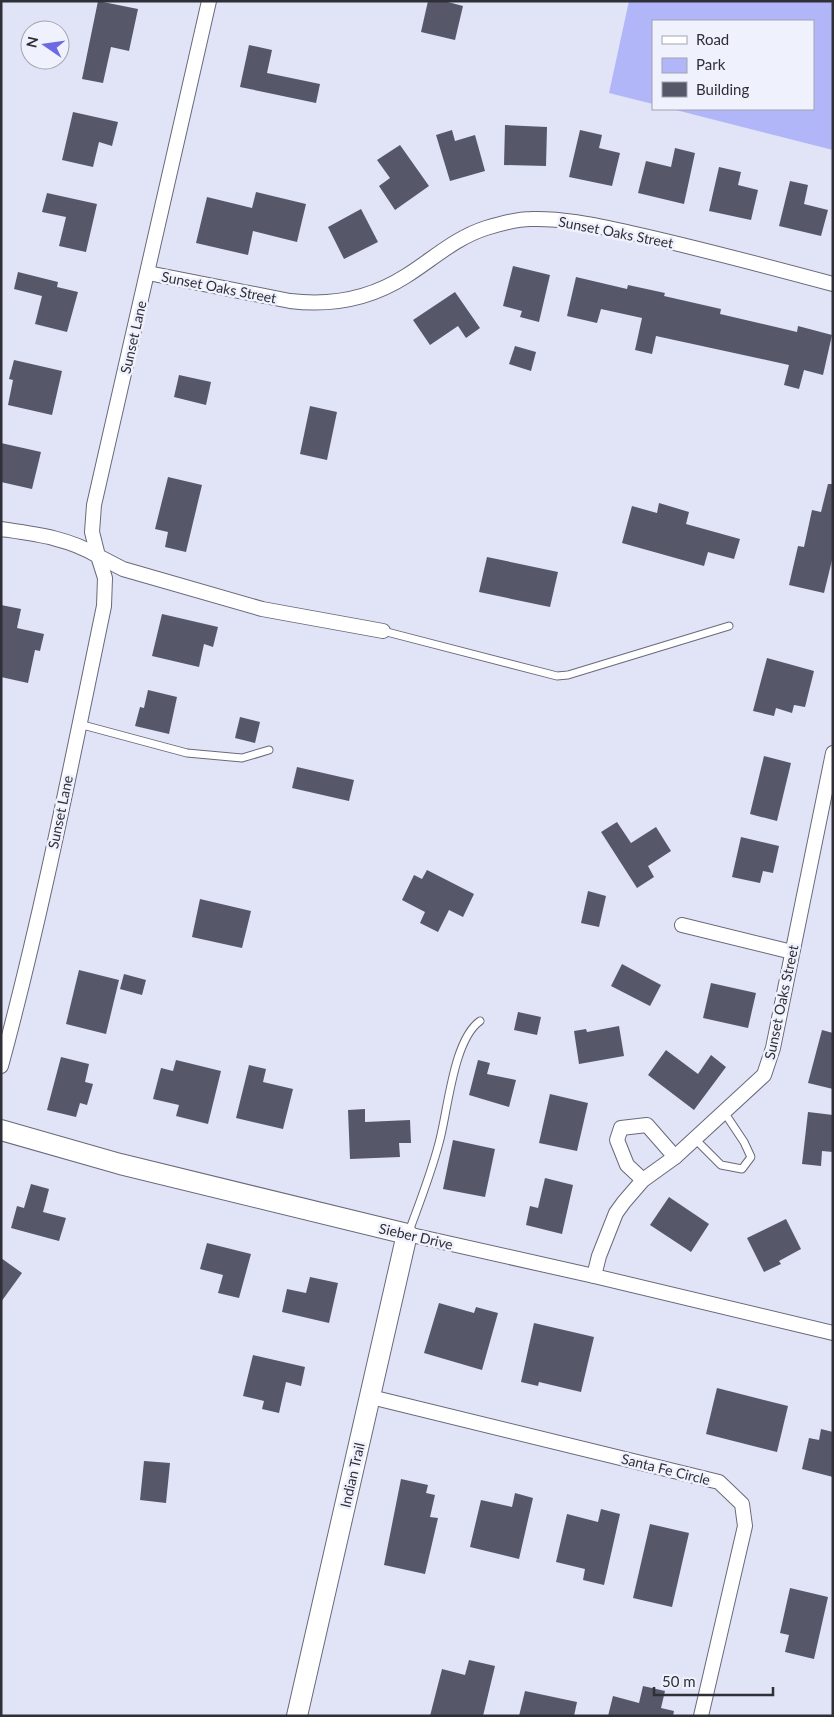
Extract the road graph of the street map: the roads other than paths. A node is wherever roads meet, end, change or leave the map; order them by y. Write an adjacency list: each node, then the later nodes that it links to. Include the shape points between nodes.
1 (210, 1): 2 (street, Sunset Lane)
2 (148, 273): 3 (street, Sunset Oaks Street, via 290,301 312,304 345,301 376,292 406,276 462,238 486,228 529,219 568,220 689,246); 5 (street, Sunset Lane, via 94,504 92,532)
3 (833, 284)
4 (1, 529): 5 (street, via 60,539)
5 (98, 556): 7 (street, via 123,569 262,608); 8 (street, Sunset Lane, via 105,578 104,606)
6 (728, 626): 7 (lane, via 557,676)
7 (383, 631)
8 (79, 724): 9 (lane, via 187,753 242,758); 14 (street, Sunset Lane, via 22,989)
9 (269, 750)
10 (833, 753): 12 (street, Sunset Oaks Street)
11 (682, 925): 12 (street)
12 (792, 952): 15 (street, Sunset Oaks Street, via 773,1048 764,1075)
13 (480, 1021): 20 (lane, via 472,1027 460,1052 439,1143)
14 (1, 1066)
15 (724, 1112): 17 (street, Sunset Oaks Street); 17 (lane, via 751,1158 742,1169 721,1165)
16 (1, 1130): 20 (street, Sieber Drive, via 137,1168)
17 (695, 1139): 18 (street, Sunset Oaks Street)
18 (675, 1157): 19 (street, Sunset Oaks Street); 19 (street, via 647,1125 621,1128 616,1140 627,1165)
19 (643, 1180): 21 (street, Sunset Oaks Street, via 616,1213)
20 (408, 1234): 21 (street, Sieber Drive); 23 (street, Indian Trail)
21 (594, 1276): 22 (street, Sieber Drive)
22 (833, 1333)
23 (370, 1396): 24 (street, Indian Trail); 25 (street, Santa Fe Circle, via 719,1482 736,1498 742,1504 745,1526)
24 (297, 1716)
25 (701, 1716)

